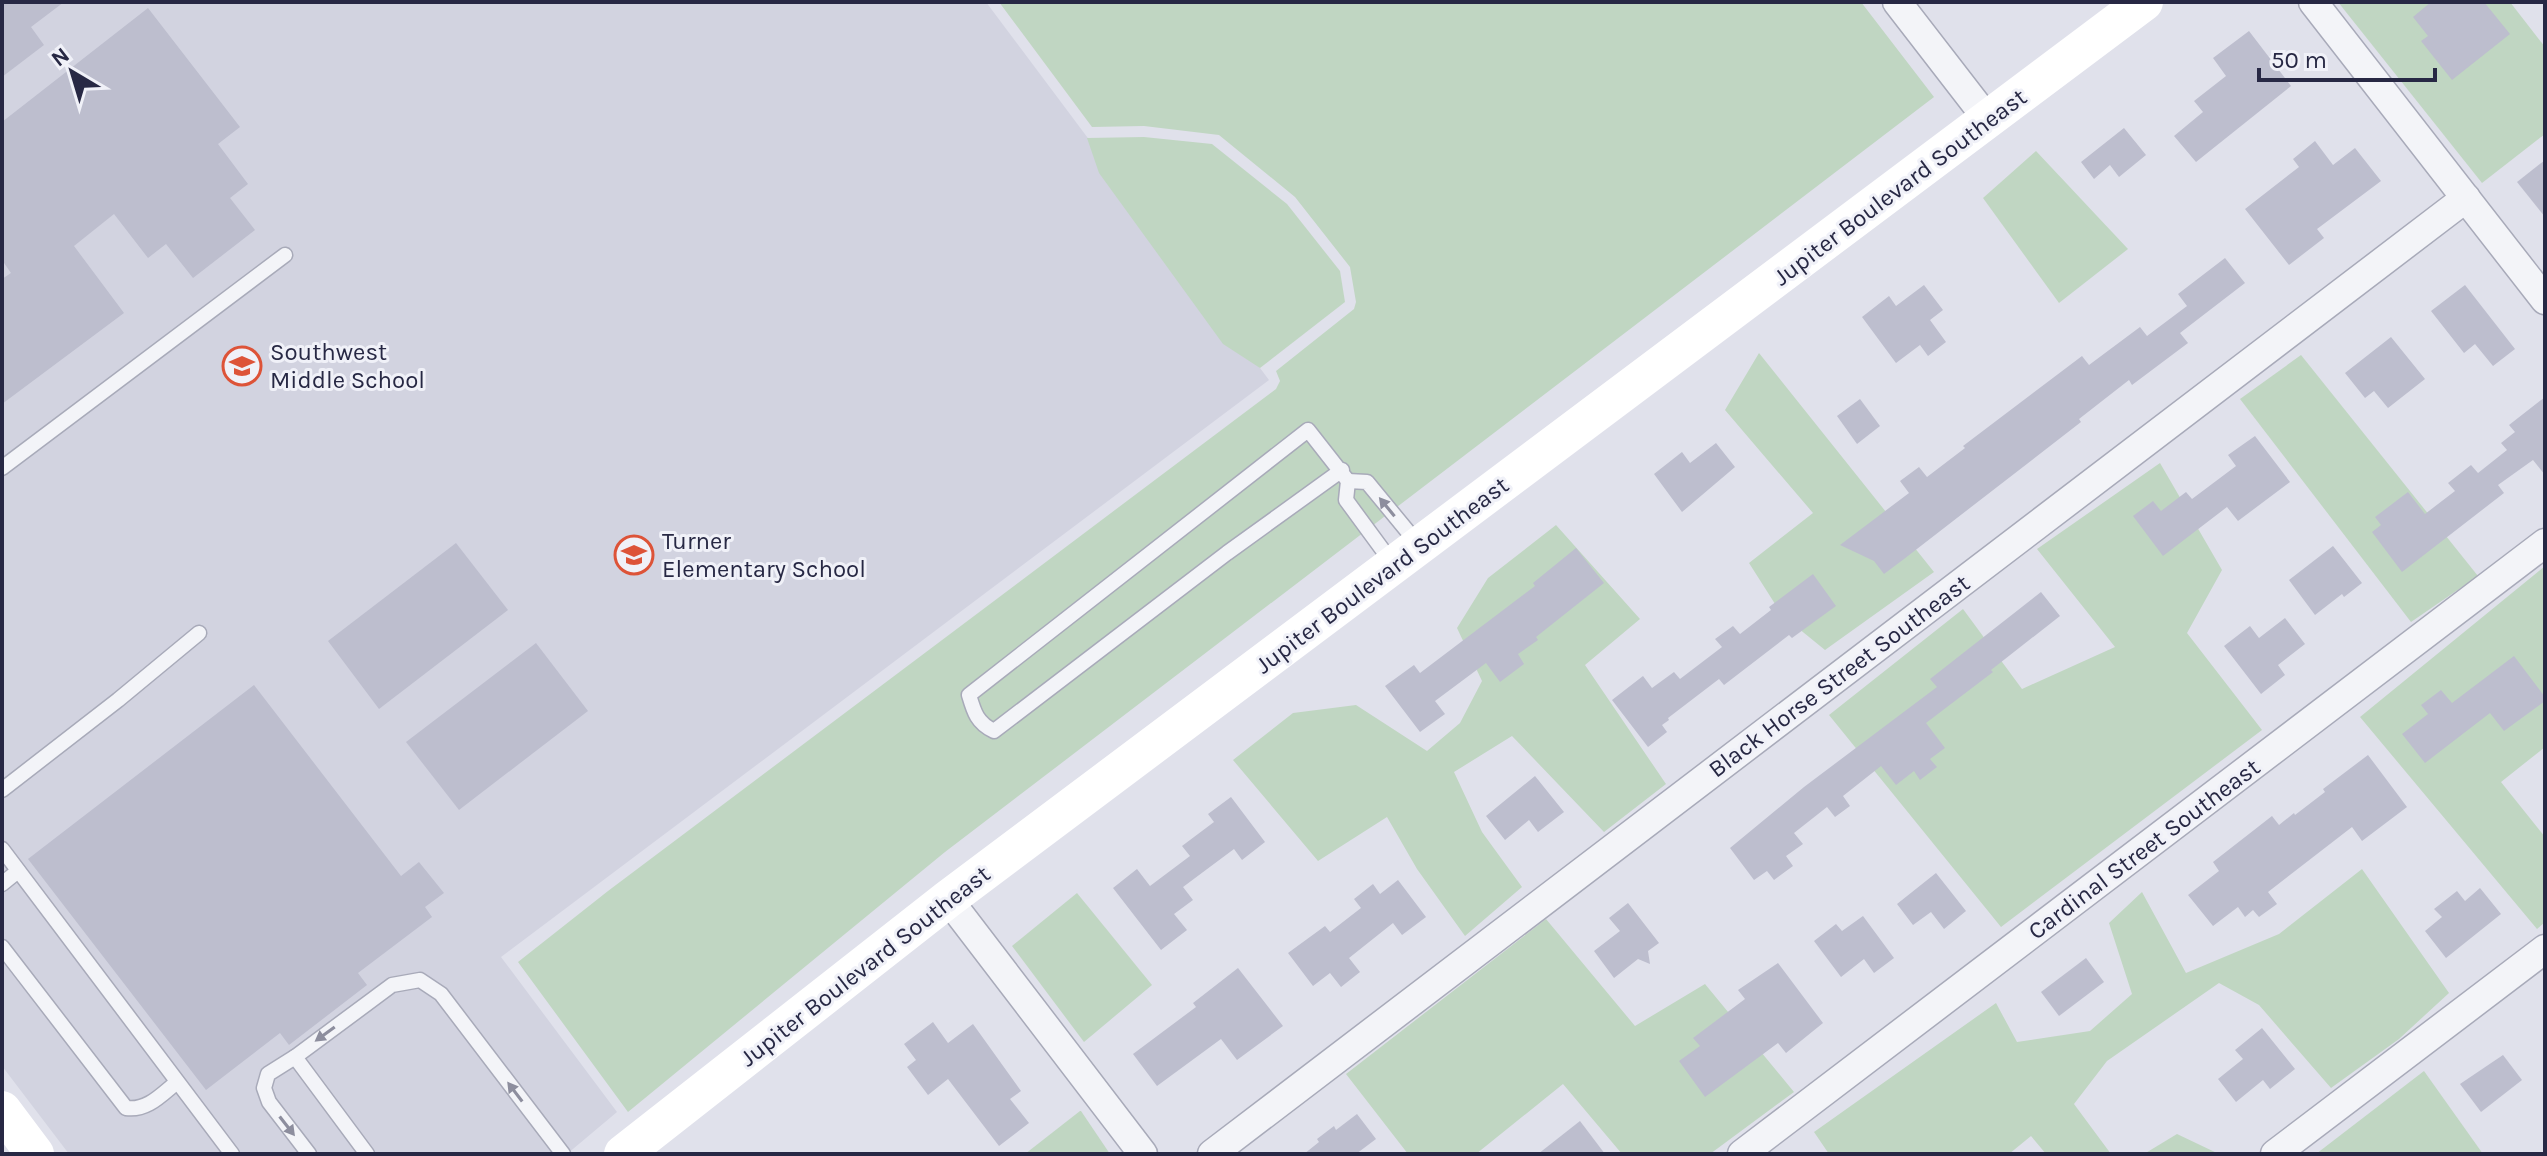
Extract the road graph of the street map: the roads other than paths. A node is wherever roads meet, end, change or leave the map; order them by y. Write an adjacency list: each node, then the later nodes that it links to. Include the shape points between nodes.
1 (1897, 2): 4 (street)
2 (2144, 2): 4 (street, Jupiter Boulevard Southeast)
3 (2313, 2): 5 (street)
4 (1989, 121): 11 (street, Jupiter Boulevard Southeast)
5 (2466, 198): 7 (street); 30 (street, Black Horse Street Southeast)
6 (285, 255): 8 (lane)
7 (2545, 300)
8 (2, 468)
9 (1345, 475): 9 (lane, via 1308,430 969,695 974,714 994,731 1227,553); 11 (lane, one-way to 9, via 1367,482); 11 (lane, via 1346,500)
10 (2545, 543): 31 (street, Cardinal Street Southeast)
11 (1407, 556): 17 (street, Jupiter Boulevard Southeast)
12 (199, 633): 13 (lane)
13 (2, 790)
14 (2, 849): 15 (lane)
15 (18, 871): 16 (lane); 21 (lane)
16 (2, 884)
17 (948, 899): 23 (street, Jupiter Boulevard Southeast); 29 (street)
18 (2, 947): 21 (lane, via 126,1108 147,1106)
19 (2545, 949): 32 (street)
20 (295, 1057): 26 (lane, one-way to 26, via 268,1074 264,1088); 27 (lane); 28 (lane, one-way to 20, via 441,994 420,980 392,985)
21 (177, 1082): 25 (lane)
22 (2, 1110): 24 (street)
23 (630, 1152)
24 (35, 1154)
25 (232, 1154)
26 (309, 1154)
27 (367, 1154)
28 (563, 1154)
29 (1143, 1154)
30 (1212, 1154)
31 (1742, 1154)
32 (2275, 1154)

